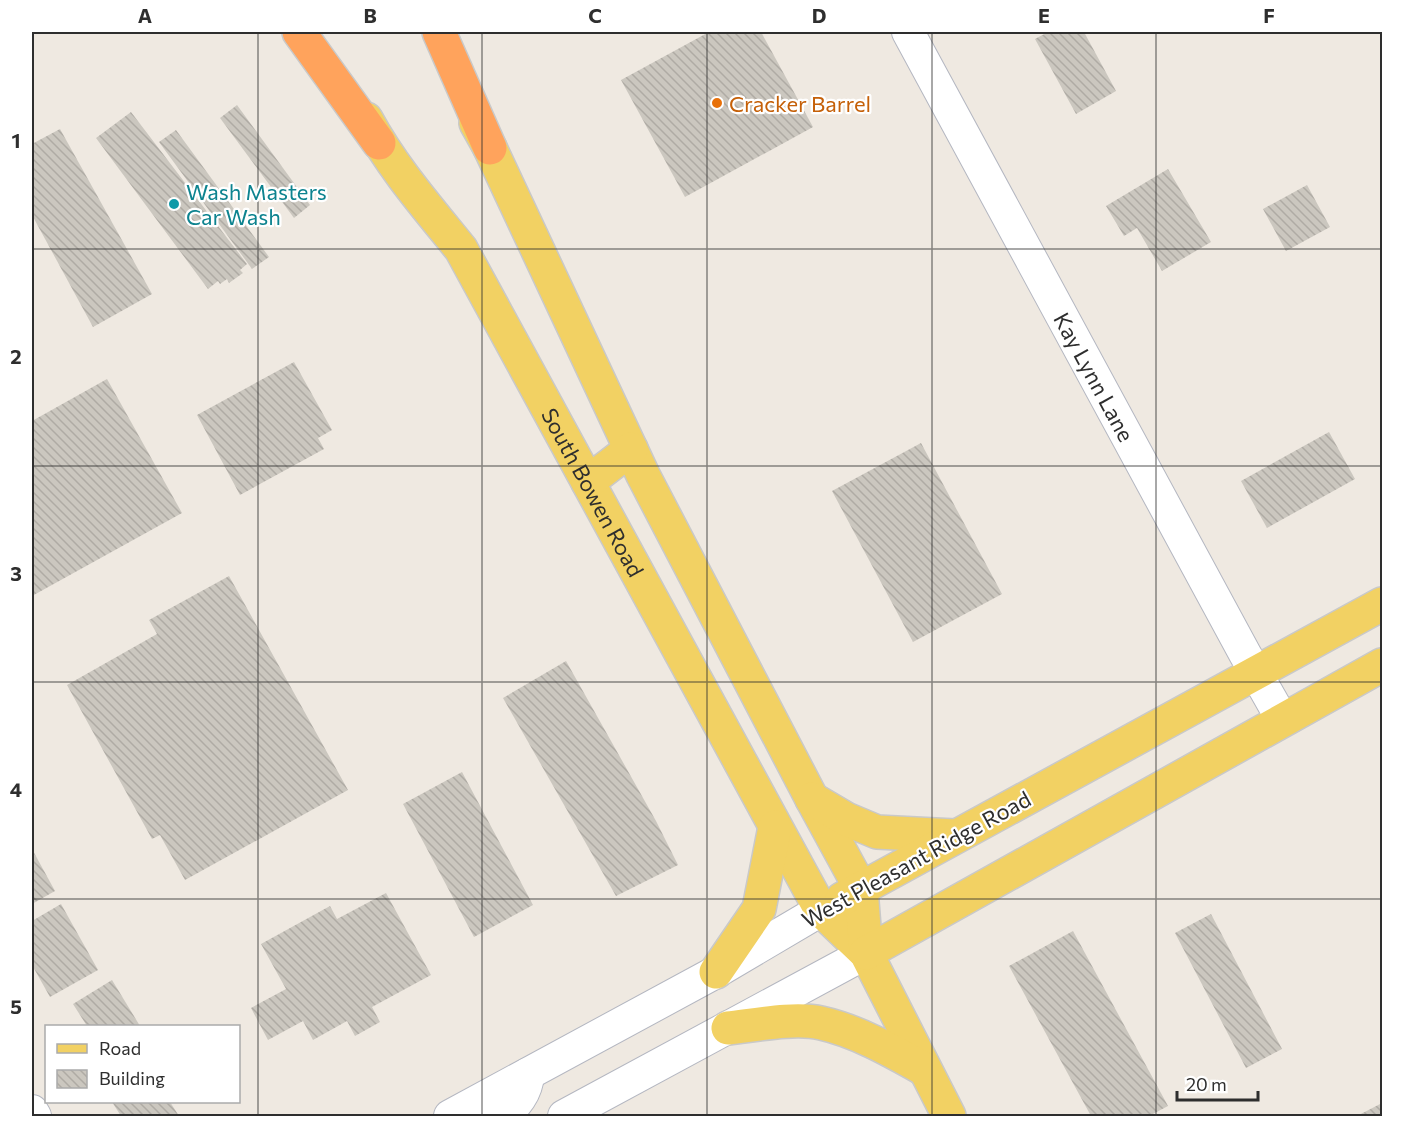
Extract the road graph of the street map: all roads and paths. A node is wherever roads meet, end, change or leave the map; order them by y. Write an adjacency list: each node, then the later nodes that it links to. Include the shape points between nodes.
1 (299, 32): 6 (highway)
2 (320, 32): 6 (main road, South Bowen Road)
3 (423, 32): 7 (main road, South Bowen Road)
4 (440, 32): 7 (highway)
5 (908, 32): 12 (street, Kay Lynn Lane)
6 (380, 143): 9 (main road, South Bowen Road, via 461,249)
7 (490, 148): 8 (main road, South Bowen Road)
8 (631, 449): 9 (main road); 14 (main road, South Bowen Road)
9 (588, 482): 15 (main road, South Bowen Road)
10 (1383, 604): 12 (main road, West Pleasant Ridge Road)
11 (1383, 665): 13 (main road)
12 (1255, 672): 13 (street, Kay Lynn Lane); 16 (main road, West Pleasant Ridge Road)
13 (1282, 719): 19 (main road)
14 (812, 799): 16 (main road, via 877,832); 17 (main road, South Bowen Road)
15 (775, 826): 18 (main road, South Bowen Road); 20 (main road, via 759,909)
16 (957, 836): 17 (main road, West Pleasant Ridge Road)
17 (861, 889): 18 (main road, West Pleasant Ridge Road); 19 (main road, South Bowen Road)
18 (821, 910): 19 (main road, South Bowen Road); 20 (street, West Pleasant Ridge Road)
19 (866, 953): 21 (street); 22 (main road, South Bowen Road)
20 (716, 972): 23 (street, West Pleasant Ridge Road)
21 (728, 1028): 22 (main road, via 818,1022 851,1033); 28 (street)
22 (924, 1069): 29 (main road, South Bowen Road)
23 (528, 1074): 26 (street, West Pleasant Ridge Road); 27 (street, via 528,1087 510,1111)
24 (32, 1111): 25 (street)
25 (35, 1116)
26 (450, 1116)
27 (501, 1116)
28 (564, 1116)
29 (949, 1116)

